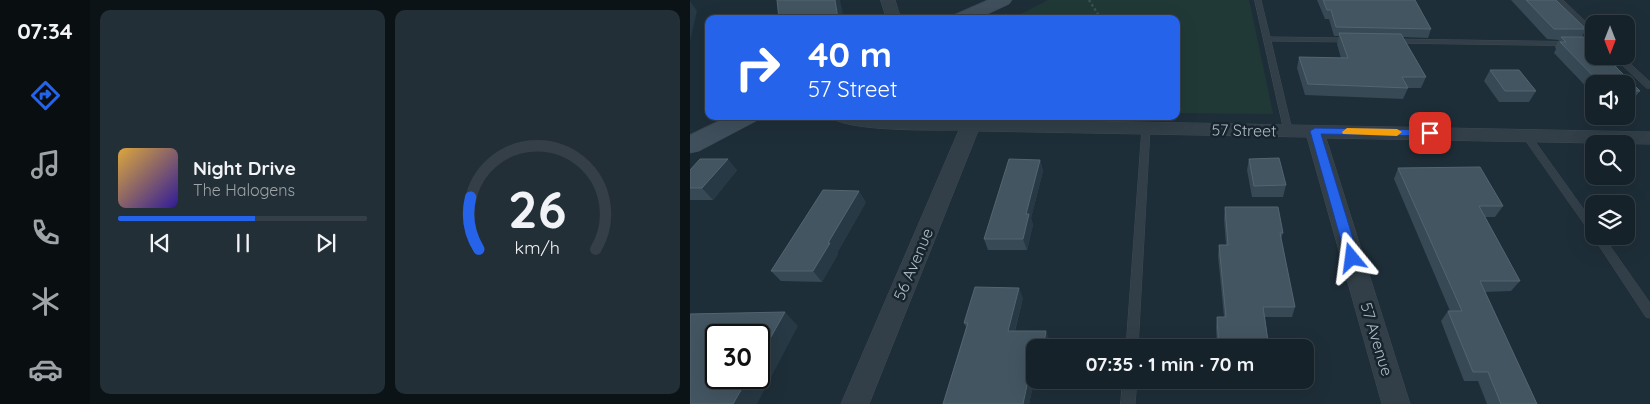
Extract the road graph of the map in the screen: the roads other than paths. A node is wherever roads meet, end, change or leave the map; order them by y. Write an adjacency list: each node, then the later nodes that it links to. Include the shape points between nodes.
1 (888, 0): 5 (street)
2 (1003, 0): 6 (street)
3 (1258, 0): 8 (lane)
4 (1559, 0): 7 (lane)
5 (893, 15)
6 (970, 15)
7 (1585, 25)
8 (1266, 39): 9 (lane); 18 (lane)
9 (1355, 40)
10 (1385, 41): 11 (lane)
11 (1585, 44)
12 (1627, 65): 13 (lane)
13 (1650, 86)
14 (740, 120): 22 (street)
15 (852, 120): 16 (street, 57 Street)
16 (971, 125): 17 (street, 57 Street); 28 (street, 56 Avenue)
17 (1146, 128): 18 (street, 57 Street); 26 (lane)
18 (1288, 130): 19 (street, 57 Street)
19 (1315, 131): 20 (street, 57 Street); 30 (street, 57 Avenue)
20 (1526, 135): 21 (street, 57 Street); 23 (lane)
21 (1650, 138)
22 (690, 145)
23 (1585, 219)
24 (1603, 245): 25 (lane)
25 (1650, 313)
26 (1133, 339)
27 (1129, 389): 29 (lane)
28 (855, 404)
29 (1128, 404)
30 (1396, 404)

